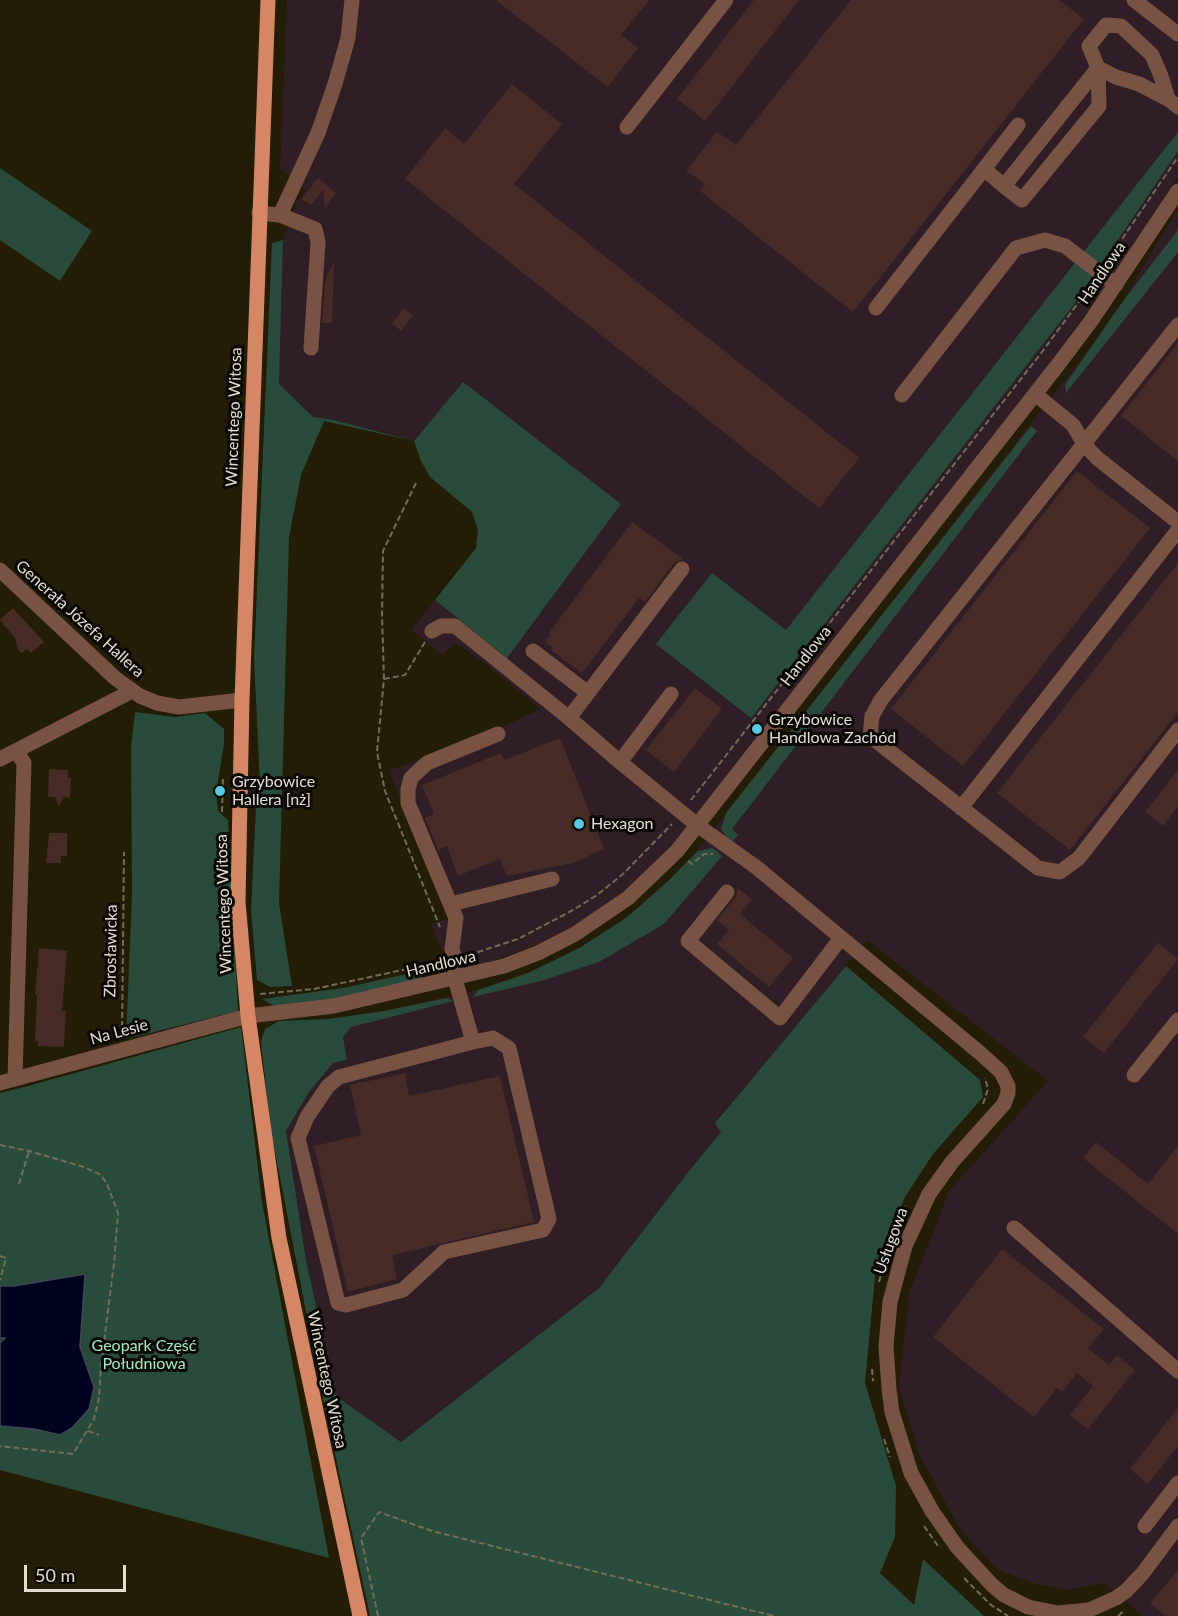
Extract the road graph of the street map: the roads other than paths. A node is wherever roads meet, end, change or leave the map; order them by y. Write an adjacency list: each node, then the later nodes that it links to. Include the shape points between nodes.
1 (268, 0): 13 (main road, Wincentego Witosa)
2 (352, 0): 14 (street, via 348,38 335,84 318,132)
3 (726, 0): 9 (street)
4 (1134, 0): 5 (street)
5 (1178, 34)
6 (1098, 68): 7 (street); 7 (street, via 1089,46 1106,25 1121,26 1152,55); 11 (street); 11 (street, via 1099,106 1022,200)
7 (1173, 103)
8 (1018, 125): 10 (street)
9 (627, 127)
10 (984, 169): 11 (street); 16 (street)
11 (1004, 186)
12 (1178, 191): 15 (street, Handlowa)
13 (260, 213): 14 (street); 31 (main road, Wincentego Witosa)
14 (280, 214): 18 (street, via 315,229 318,242)
15 (1116, 285): 19 (street, Handlowa); 20 (street, via 1065,246 1045,240 1016,248)
16 (876, 308)
17 (1178, 325): 21 (street)
18 (311, 348)
19 (1035, 394): 21 (street, via 1073,425); 39 (street, Handlowa)
20 (902, 395)
21 (1084, 444): 22 (street); 38 (street, via 872,716 870,736)
22 (1178, 522)
23 (1178, 530): 38 (street)
24 (682, 569): 29 (street)
25 (0, 570): 28 (street, Generała Józefa Hallera)
26 (432, 630): 32 (street, Usługowa, via 455,626)
27 (532, 651): 29 (street)
28 (132, 691): 31 (street, Generała Józefa Hallera, via 150,701 178,707); 35 (street)
29 (588, 693): 32 (street)
30 (671, 694): 37 (street)
31 (242, 700): 45 (main road, Wincentego Witosa, via 238,902)
32 (569, 718): 37 (street, Usługowa)
33 (1178, 730): 38 (street, via 1079,858 1060,872 1038,868)
34 (498, 734): 42 (street, via 427,763 411,778 408,803)
35 (16, 751): 36 (street); 49 (street, via 24,763)
36 (0, 759)
37 (620, 762): 39 (street, Usługowa)
38 (961, 808)
39 (697, 825): 43 (street, Usługowa, via 756,867); 44 (street, Handlowa, via 677,851 628,898 595,921 538,953)
40 (552, 879): 42 (street)
41 (727, 892): 43 (street, via 688,941 780,1018)
42 (451, 904): 44 (street, via 456,918)
43 (841, 938): 55 (street, Usługowa, via 995,1066 1008,1086 1004,1104 963,1148 929,1194 908,1237 894,1284 886,1346 889,1389 901,1444 922,1494 945,1531 992,1585 1022,1604 1050,1612 1089,1610 1116,1598 1143,1573)
44 (455, 979): 45 (street, Handlowa, via 334,1006); 47 (street)
45 (248, 1016): 49 (street, Na Lesie); 56 (main road, Wincentego Witosa, via 279,1238)
46 (1178, 1020): 48 (street)
47 (473, 1042): 47 (street, via 339,1077 327,1086 306,1117 298,1138 338,1303 346,1305 404,1290 444,1252 543,1230 549,1219 509,1048 493,1038)
48 (1134, 1076)
49 (15, 1078): 50 (street, Na Lesie)
50 (0, 1083)
51 (1014, 1228): 52 (street)
52 (1178, 1371)
53 (1178, 1483): 54 (street)
54 (1145, 1526)
55 (1178, 1526)
56 (360, 1616)

